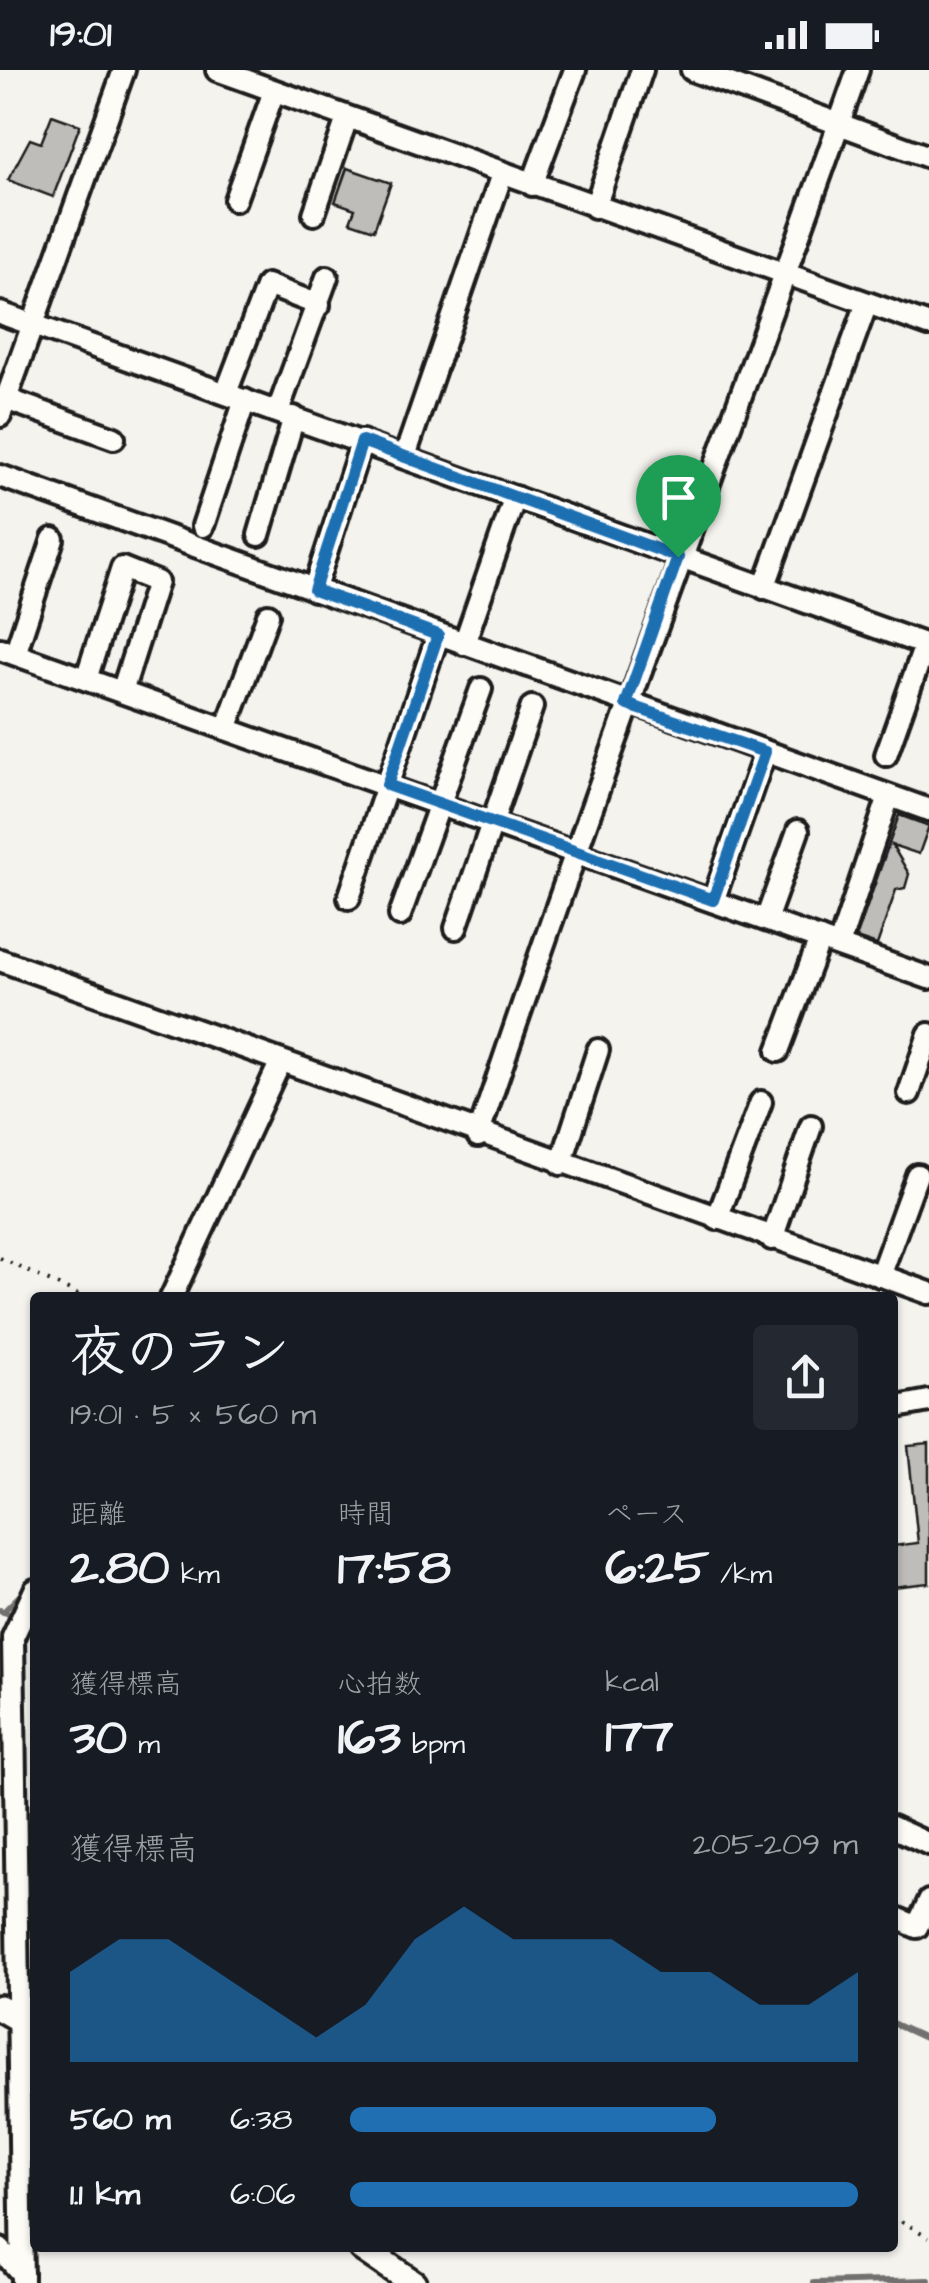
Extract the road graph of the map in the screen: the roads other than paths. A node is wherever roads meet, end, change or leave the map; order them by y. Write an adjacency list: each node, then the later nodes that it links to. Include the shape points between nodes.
1 (124, 70): 21 (street)
2 (216, 70): 7 (street)
3 (575, 70): 12 (street)
4 (642, 70): 14 (street)
5 (858, 70): 9 (street)
6 (699, 71): 9 (street)
7 (274, 91): 8 (street); 13 (street)
8 (348, 118): 11 (street); 15 (street)
9 (838, 125): 10 (street); 16 (street)
10 (929, 158)
11 (502, 174): 12 (street); 28 (street)
12 (532, 185): 14 (street)
13 (235, 200)
14 (594, 207): 16 (street)
15 (314, 214)
16 (788, 275): 18 (street); 34 (street)
17 (326, 277): 19 (street)
18 (867, 303): 22 (street); 35 (street)
19 (318, 305): 23 (street, via 267,285); 25 (street)
20 (0, 313): 21 (street)
21 (33, 325): 23 (street); 24 (street)
22 (929, 325)
23 (236, 396): 25 (street); 31 (street)
24 (3, 408): 26 (street)
25 (286, 414): 27 (street); 32 (street)
26 (114, 438)
27 (362, 441): 28 (street); 36 (street)
28 (405, 456): 30 (street)
29 (0, 476): 36 (street)
30 (516, 497): 34 (street); 39 (street)
31 (204, 526)
32 (258, 535)
33 (53, 539): 41 (street)
34 (678, 557): 35 (street); 45 (street)
35 (764, 588): 40 (street)
36 (314, 590): 38 (street)
37 (268, 614): 47 (street)
38 (438, 635): 39 (street); 50 (street)
39 (464, 644): 45 (street)
40 (927, 645): 49 (street)
41 (7, 651): 42 (street)
42 (86, 680): 44 (street); 44 (street, via 122,568 157,582)
43 (482, 689): 52 (street)
44 (122, 692): 47 (street)
45 (626, 704): 48 (street); 56 (street)
46 (532, 706): 54 (street)
47 (226, 729): 50 (street)
48 (765, 752): 51 (street); 58 (street)
49 (886, 756)
50 (387, 785): 52 (street); 57 (street)
51 (890, 796): 53 (street); 62 (street)
52 (438, 804): 54 (street); 59 (street)
53 (929, 810)
54 (494, 823): 56 (street); 61 (street)
55 (798, 831): 60 (street)
56 (574, 851): 58 (street); 72 (street)
57 (349, 898)
58 (713, 900): 60 (street)
59 (400, 915)
60 (766, 920): 62 (street)
61 (456, 928)
62 (829, 942): 64 (street); 67 (street)
63 (0, 960): 68 (street)
64 (929, 978)
65 (929, 1034): 69 (street)
66 (598, 1050): 73 (street)
67 (778, 1051)
68 (280, 1063): 72 (street); 78 (street)
69 (909, 1094)
70 (760, 1102): 75 (street)
71 (811, 1126): 76 (street)
72 (478, 1136): 73 (street)
73 (560, 1164): 75 (street)
74 (918, 1175): 77 (street)
75 (718, 1219): 76 (street)
76 (772, 1238): 77 (street)
77 (880, 1276): 79 (street)
78 (174, 1292)
79 (929, 1293)
80 (929, 1401): 81 (street)
81 (898, 1407)
82 (30, 1601): 83 (street)
83 (10, 1635): 88 (street)
84 (898, 1830): 85 (street)
85 (929, 1844)
86 (929, 1901): 87 (street, via 917,1927)
87 (898, 1919)
88 (17, 2017): 91 (street)
89 (0, 2249): 91 (street)
90 (368, 2252): 92 (main road)
91 (22, 2278)
92 (409, 2280)

